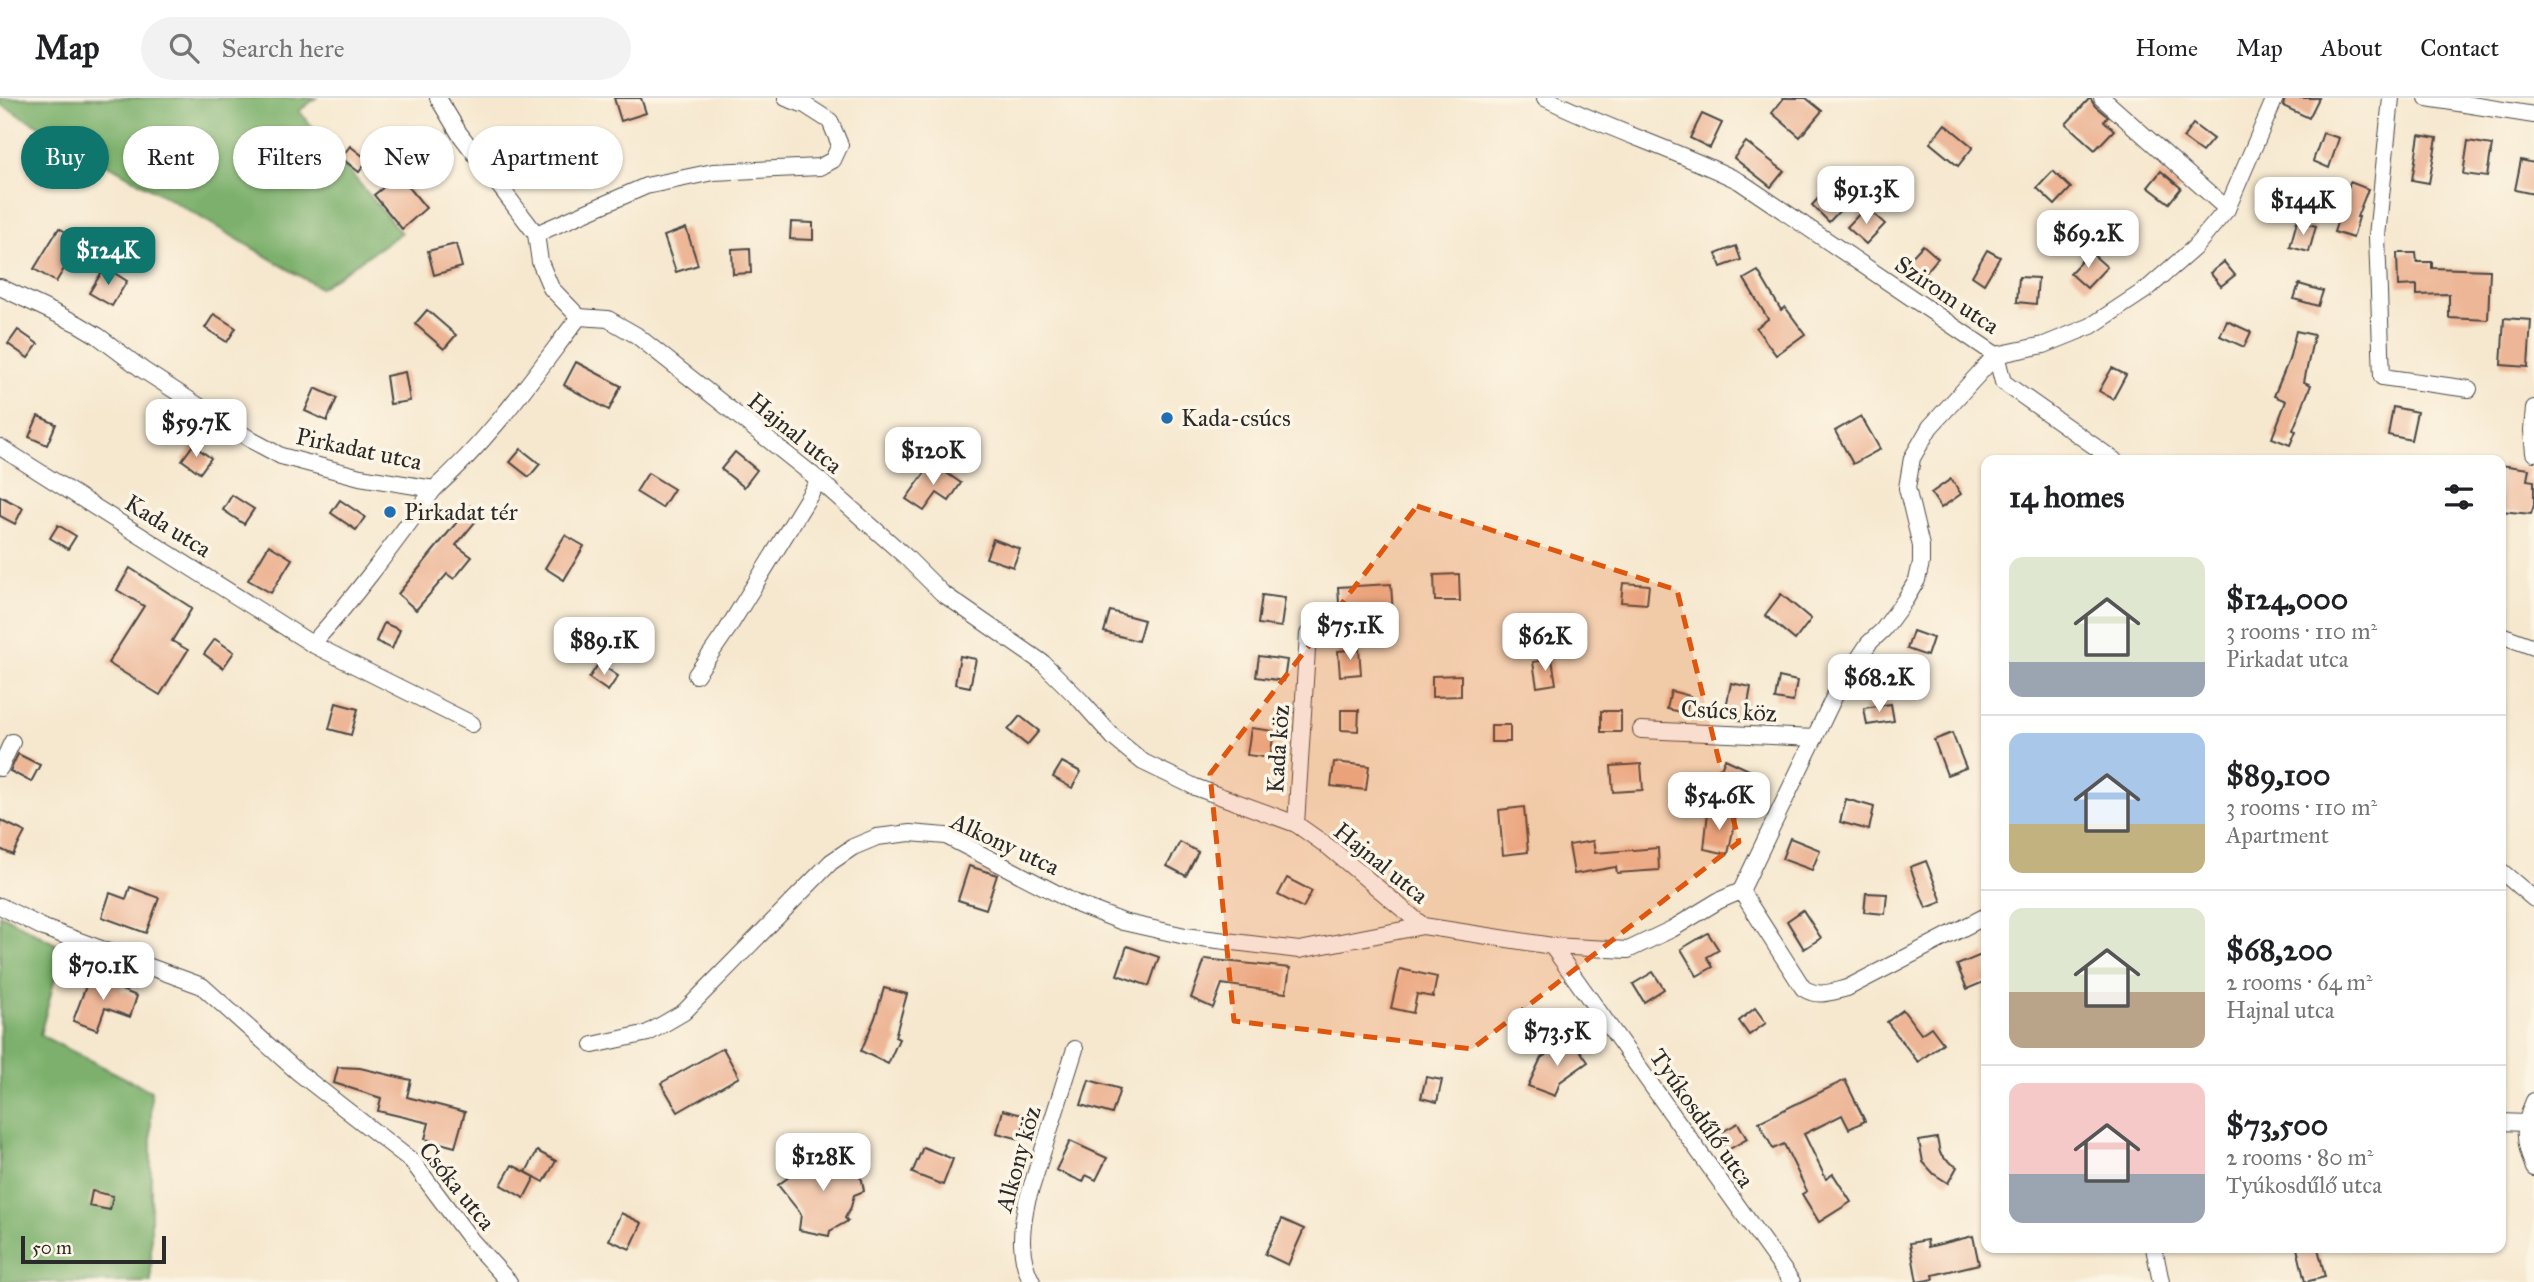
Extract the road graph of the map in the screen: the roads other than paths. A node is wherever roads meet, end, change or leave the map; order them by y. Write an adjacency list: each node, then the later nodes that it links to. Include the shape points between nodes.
1 (438, 98): 10 (street)
2 (786, 98): 10 (street, via 830,121 840,145 833,160 820,167 713,172 646,186)
3 (1545, 98): 13 (street, Szirom utca, via 1739,181)
4 (2102, 98): 9 (street)
5 (2275, 98): 9 (street)
6 (2391, 98): 14 (street, via 2377,236 2382,377)
7 (2427, 98): 8 (street)
8 (2534, 115)
9 (2227, 209): 13 (street, via 2194,248 2147,289 2091,326 2045,345)
10 (536, 234): 12 (street, via 540,262 551,288)
11 (0, 288): 20 (street, Pirkadat utca, via 99,336 142,370 281,456 360,477)
12 (579, 317): 19 (street, Hajnal utca, via 608,319 636,335); 20 (street, Pirkadat utca, via 492,431)
13 (1996, 355): 18 (street, Szirom utca, via 2003,382); 28 (street, via 1930,427 1912,458 1907,488 1921,547 1917,580 1855,663)
14 (2469, 389)
15 (2534, 408): 17 (street)
16 (0, 447): 23 (street, Kada utca)
17 (2534, 453)
18 (2107, 455)
19 (819, 480): 25 (street); 31 (street, Hajnal utca, via 942,593 1043,663 1143,762)
20 (434, 489): 23 (street, via 374,571)
21 (1308, 634): 31 (street, Kada köz)
22 (2506, 637): 24 (street)
23 (312, 644): 26 (street, Kada utca)
24 (2534, 647)
25 (696, 675)
26 (472, 724)
27 (1641, 730): 28 (street, Csúcs köz)
28 (1815, 738): 33 (street)
29 (12, 742): 30 (street)
30 (0, 768)
31 (1296, 824): 37 (street, Hajnal utca)
32 (2506, 876): 34 (street)
33 (1741, 891): 36 (street, via 1803,988 1812,994 1847,988); 38 (street, Hajnal utca, via 1628,950)
34 (2534, 899)
35 (0, 906): 46 (street, Csóka utca, via 44,928 202,986 299,1073 412,1161)
36 (1981, 919)
37 (1423, 926): 38 (street, Hajnal utca); 39 (street, Alkony utca, via 1299,950 1185,936 1123,922 1079,905 946,836 910,833 877,837 831,862 684,1012 648,1033)
38 (1552, 946): 48 (street, Tyúkosdűlő utca)
39 (593, 1045)
40 (1075, 1049): 47 (street, Alkony köz, via 1027,1201 1021,1248)
41 (2534, 1101): 43 (street)
42 (2506, 1122): 43 (street)
43 (2525, 1123): 44 (street)
44 (2534, 1168)
45 (2155, 1253): 49 (street)
46 (509, 1282)
47 (1032, 1282)
48 (1792, 1282)
49 (2161, 1282)

